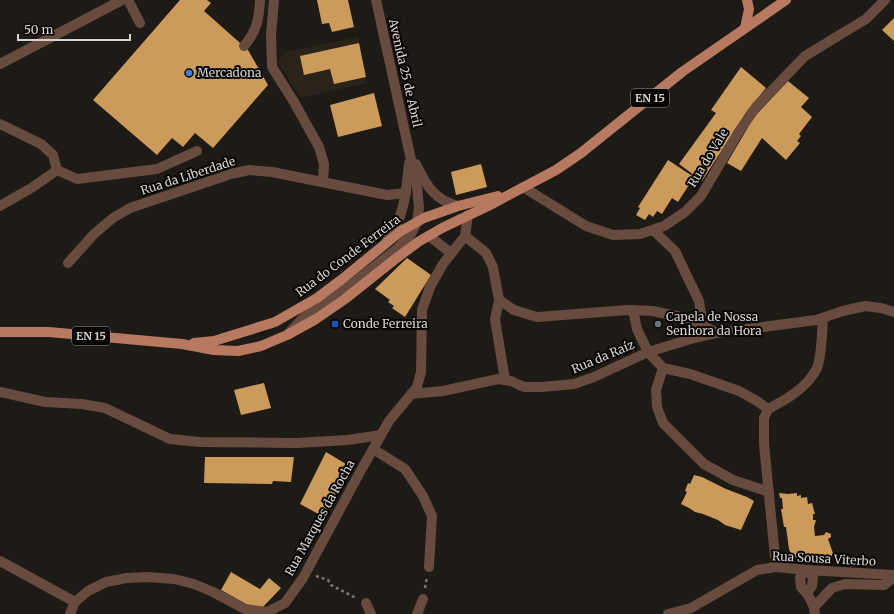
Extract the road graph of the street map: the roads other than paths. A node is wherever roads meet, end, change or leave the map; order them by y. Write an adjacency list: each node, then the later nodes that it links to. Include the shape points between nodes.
1 (122, 0): 12 (street)
2 (128, 0): 9 (street)
3 (260, 0): 11 (street, via 255,30)
4 (274, 0): 17 (street, via 272,67 319,147 324,164)
5 (376, 0): 15 (street, Avenida 25 de Abril)
6 (747, 0): 10 (main road, via 749,9)
7 (786, 0): 10 (main road, Rua do Conde Ferreira / EN 15)
8 (885, 0): 25 (street, Rua do Vale, via 866,19 805,56 756,107 701,196 685,212)
9 (140, 23)
10 (745, 28): 18 (main road, Rua do Conde Ferreira / EN 15, via 682,72 581,153 556,170)
11 (244, 46)
12 (0, 64)
13 (0, 124): 16 (street, via 41,144 53,155)
14 (197, 151): 16 (street, via 157,169 77,180)
15 (410, 151): 19 (street, Avenida 25 de Abril); 22 (street, Avenida 25 de Abril, via 427,184 437,197); 24 (street, Avenida 25 de Abril, via 419,207)
16 (57, 170): 21 (street)
17 (323, 182): 19 (street, Rua da Liberdade, via 387,195); 30 (street, Rua da Liberdade, via 272,172 249,170 231,174 130,208 94,234)
18 (523, 187): 20 (main road, Rua do Conde Ferreira / EN 15); 25 (street, Rua do Vale, via 586,226 613,235 640,234)
19 (406, 192): 28 (street, Avenida 25 de Abril, via 402,213)
20 (512, 192): 22 (main road, Rua do Conde Ferreira); 23 (main road, Rua do Conde Ferreira)
21 (0, 206)
22 (458, 206): 24 (main road, Rua do Conde Ferreira)
23 (468, 215): 26 (main road, Rua do Conde Ferreira); 27 (street)
24 (417, 222): 28 (main road, Rua do Conde Ferreira); 38 (street, Rua do Conde Ferreira, via 412,234 398,248 334,298 304,317)
25 (653, 230): 35 (street, via 675,251 699,301)
26 (428, 236): 29 (street); 38 (main road, Rua do Conde Ferreira, via 339,303)
27 (465, 236): 29 (street, Rua Marques da Rocha); 31 (street, via 486,253 493,267)
28 (382, 247): 39 (main road, Rua do Conde Ferreira, via 317,298 275,322 214,341)
29 (451, 253): 44 (street, Rua Marques da Rocha, via 430,287 422,310 421,372 417,387)
30 (68, 263)
31 (499, 300): 32 (street, via 514,310 537,317); 42 (street, via 495,319)
32 (630, 310): 35 (street, via 653,311 690,319); 40 (street)
33 (894, 312): 34 (street, via 865,306)
34 (824, 318): 37 (street); 45 (street, via 818,366 809,381 791,396)
35 (702, 326): 37 (street)
36 (0, 332): 39 (main road, Rua do Conde Ferreira / EN 15, via 49,332)
37 (717, 333): 40 (street)
38 (287, 335): 39 (main road, Rua do Conde Ferreira, via 261,346 238,351)
39 (182, 344)
40 (648, 352): 41 (street, Rua da Raíz); 42 (street, Rua da Raíz, via 574,384 524,387)
41 (663, 368): 45 (street, via 690,374 739,391); 48 (street, via 656,390 657,406 663,423 704,464 733,480)
42 (505, 380): 44 (street, Rua da Raíz, via 498,379 442,391)
43 (0, 392): 46 (street, via 45,402 105,408 170,439 200,442 297,443)
44 (411, 394): 46 (street, Rua Marques da Rocha)
45 (768, 409): 48 (street, via 764,418 764,444)
46 (381, 435): 47 (street, Rua Marques da Rocha)
47 (373, 449): 50 (street, via 405,469 423,496 432,516); 55 (street, Rua Marques da Rocha, via 306,573 285,603 267,612 245,609 194,584 148,577 106,582 88,591)
48 (769, 492): 51 (street)
49 (0, 561): 55 (street)
50 (429, 567)
51 (776, 567): 52 (street, Rua Sousa Viterbo); 61 (street, Rua Sousa Viterbo, via 757,570 691,608)
52 (807, 570): 53 (street, Rua Sousa Viterbo); 57 (street, via 813,577 812,586 807,593)
53 (894, 576): 57 (street, via 884,585 845,584 832,588)
54 (423, 598): 60 (street)
55 (75, 602): 58 (street, Rua Marques da Rocha)
56 (366, 603): 59 (street)
57 (815, 610)
58 (70, 614)
59 (371, 614)
60 (417, 614)
61 (668, 614)

